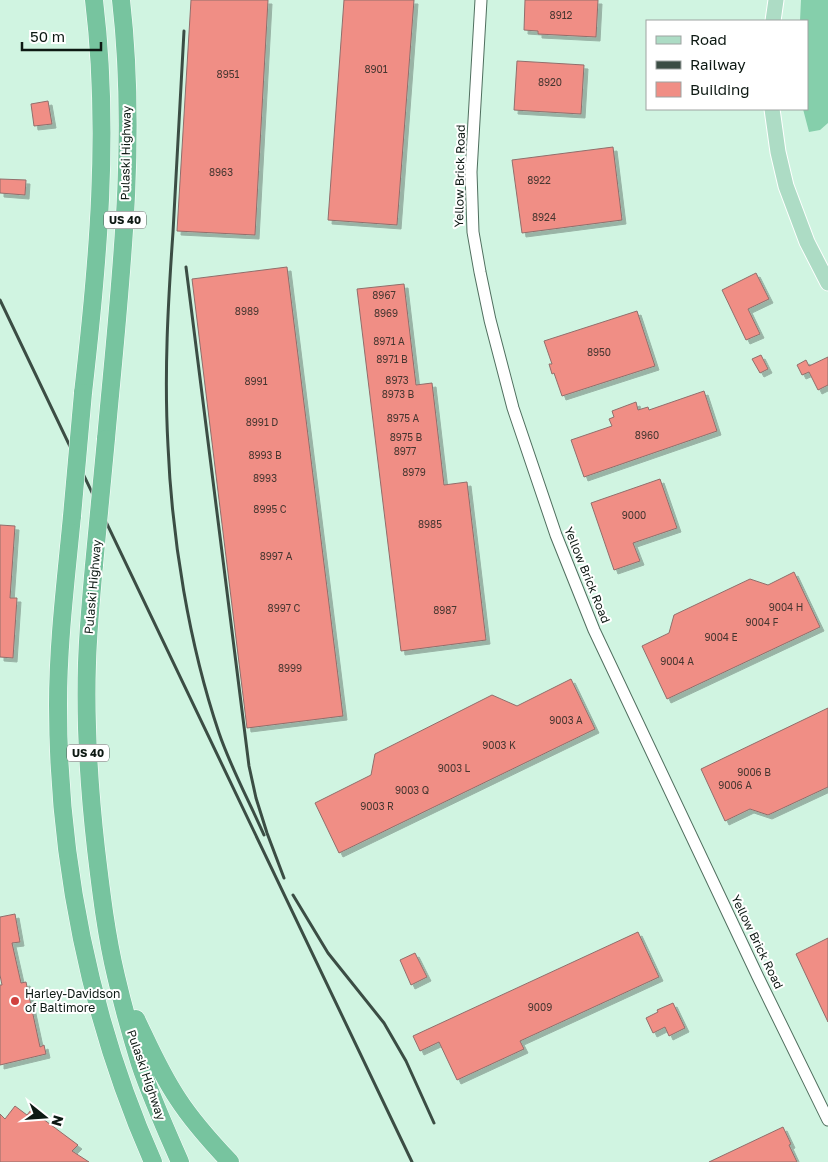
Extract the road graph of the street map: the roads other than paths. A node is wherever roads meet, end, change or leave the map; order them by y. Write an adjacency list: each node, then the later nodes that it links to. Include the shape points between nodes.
1 (94, 0): 8 (highway, Pulaski Highway / US 40, bridge, via 102,141 100,188 58,704 59,761 69,865)
2 (121, 0): 9 (highway, Pulaski Highway / US 40, bridge, via 127,67 128,170 94,565 86,704 92,811)
3 (481, 0): 10 (street, Yellow Brick Road, via 471,172 473,232 490,320 513,408 556,535 594,630)
4 (776, 0): 5 (main road)
5 (773, 20)
6 (772, 110): 7 (main road, via 786,186 807,242)
7 (828, 283)
8 (89, 972): 9 (highway); 11 (highway, Pulaski Highway / US 40, via 124,1088)
9 (115, 972): 12 (highway, Pulaski Highway / US 40, via 141,1065); 13 (highway, via 174,1093)
10 (828, 1120)
11 (153, 1162)
12 (180, 1162)
13 (230, 1162)

